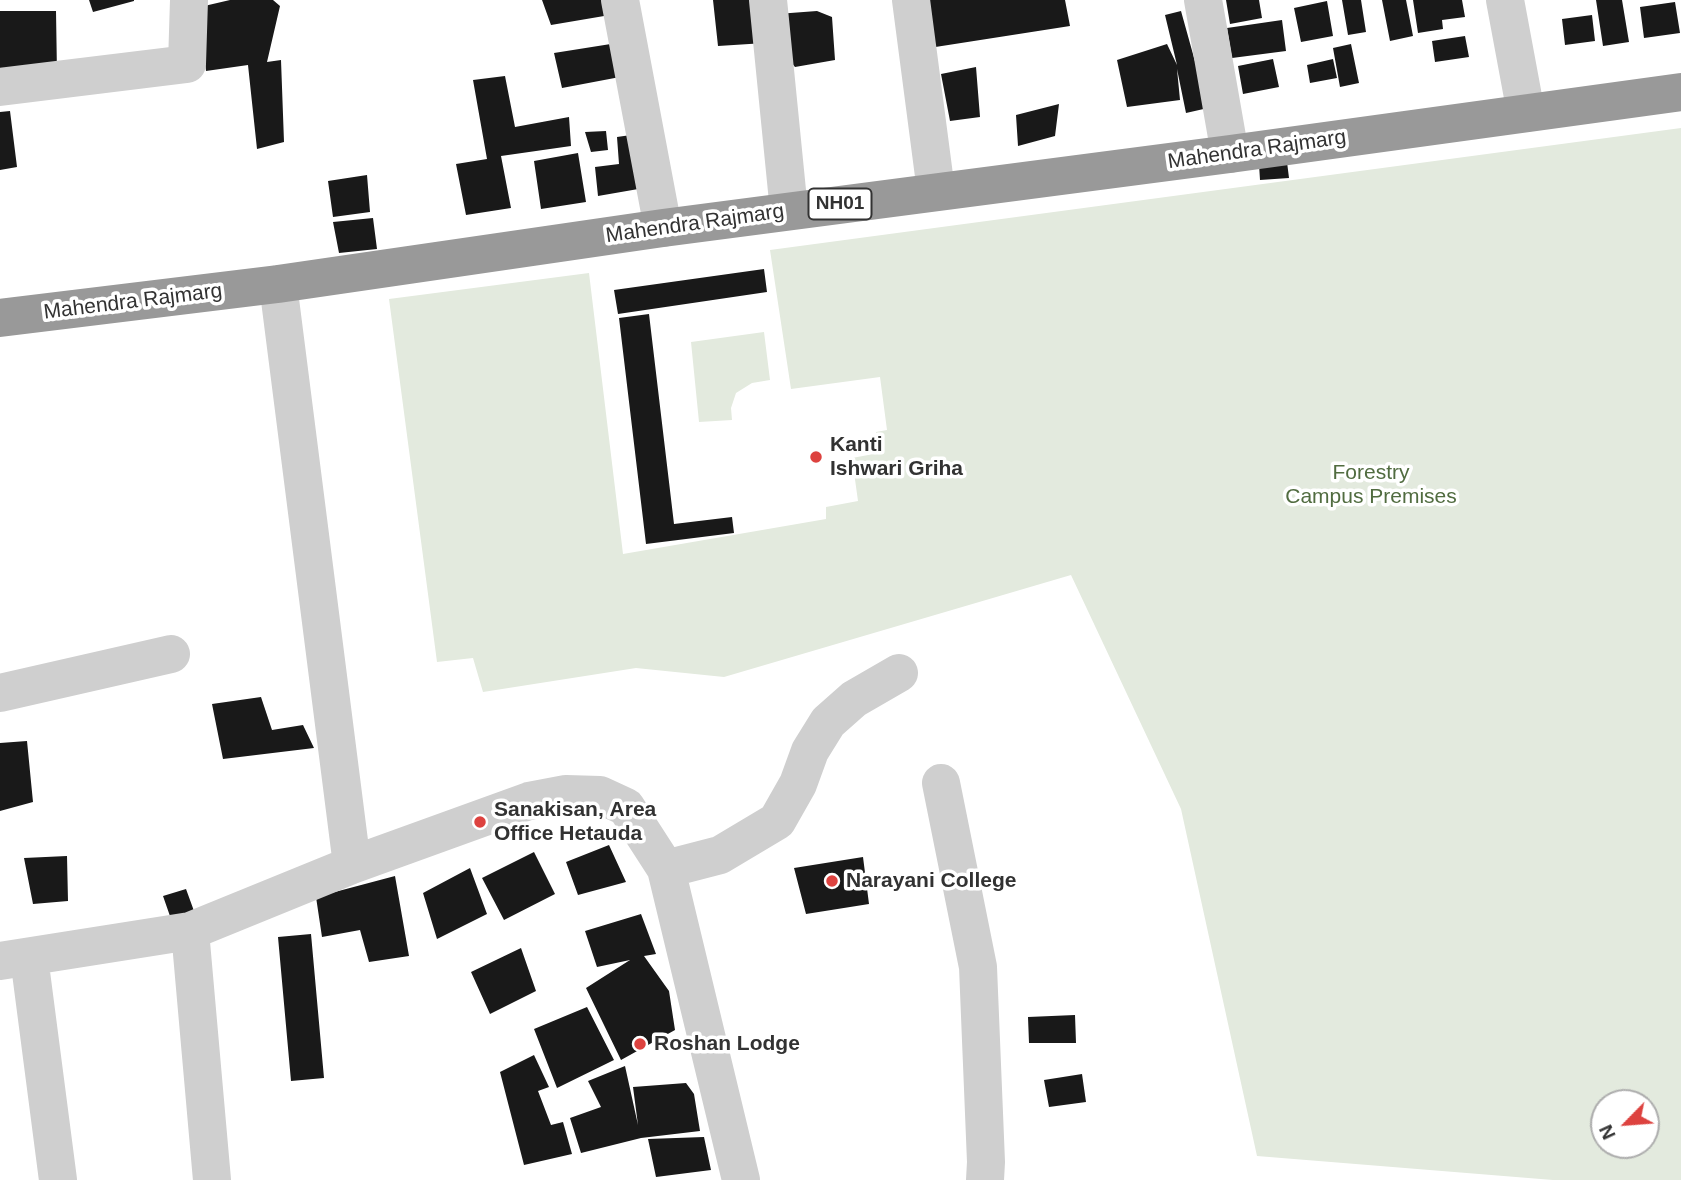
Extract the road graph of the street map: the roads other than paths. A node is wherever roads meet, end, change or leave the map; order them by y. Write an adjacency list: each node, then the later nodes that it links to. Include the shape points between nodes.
1 (189, 0): 7 (street, via 187,64)
2 (620, 0): 13 (street)
3 (768, 0): 12 (street)
4 (911, 0): 11 (street)
5 (1203, 0): 10 (street)
6 (1505, 0): 9 (street)
7 (0, 87)
8 (1681, 92): 9 (highway, Mahendra Rajmarg / NH01)
9 (1526, 113): 10 (highway, Mahendra Rajmarg / NH01)
10 (1230, 154): 11 (highway, Mahendra Rajmarg / NH01)
11 (936, 191): 12 (highway, Mahendra Rajmarg / NH01)
12 (789, 211): 13 (highway, Mahendra Rajmarg / NH01)
13 (663, 228): 14 (highway, Mahendra Rajmarg / NH01)
14 (278, 284): 15 (highway, Mahendra Rajmarg / NH01); 20 (street)
15 (0, 318)
16 (171, 654): 18 (street)
17 (899, 673): 21 (street, via 854,699 828,722 777,821 720,855)
18 (0, 694)
19 (941, 783): 27 (street, via 978,967)
20 (352, 865): 21 (street, via 529,801 566,794 600,795 626,807); 22 (street)
21 (666, 869): 26 (street)
22 (190, 931): 23 (street); 25 (street)
23 (15, 959): 24 (street)
24 (58, 1180)
25 (212, 1180)
26 (741, 1180)
27 (985, 1180)

